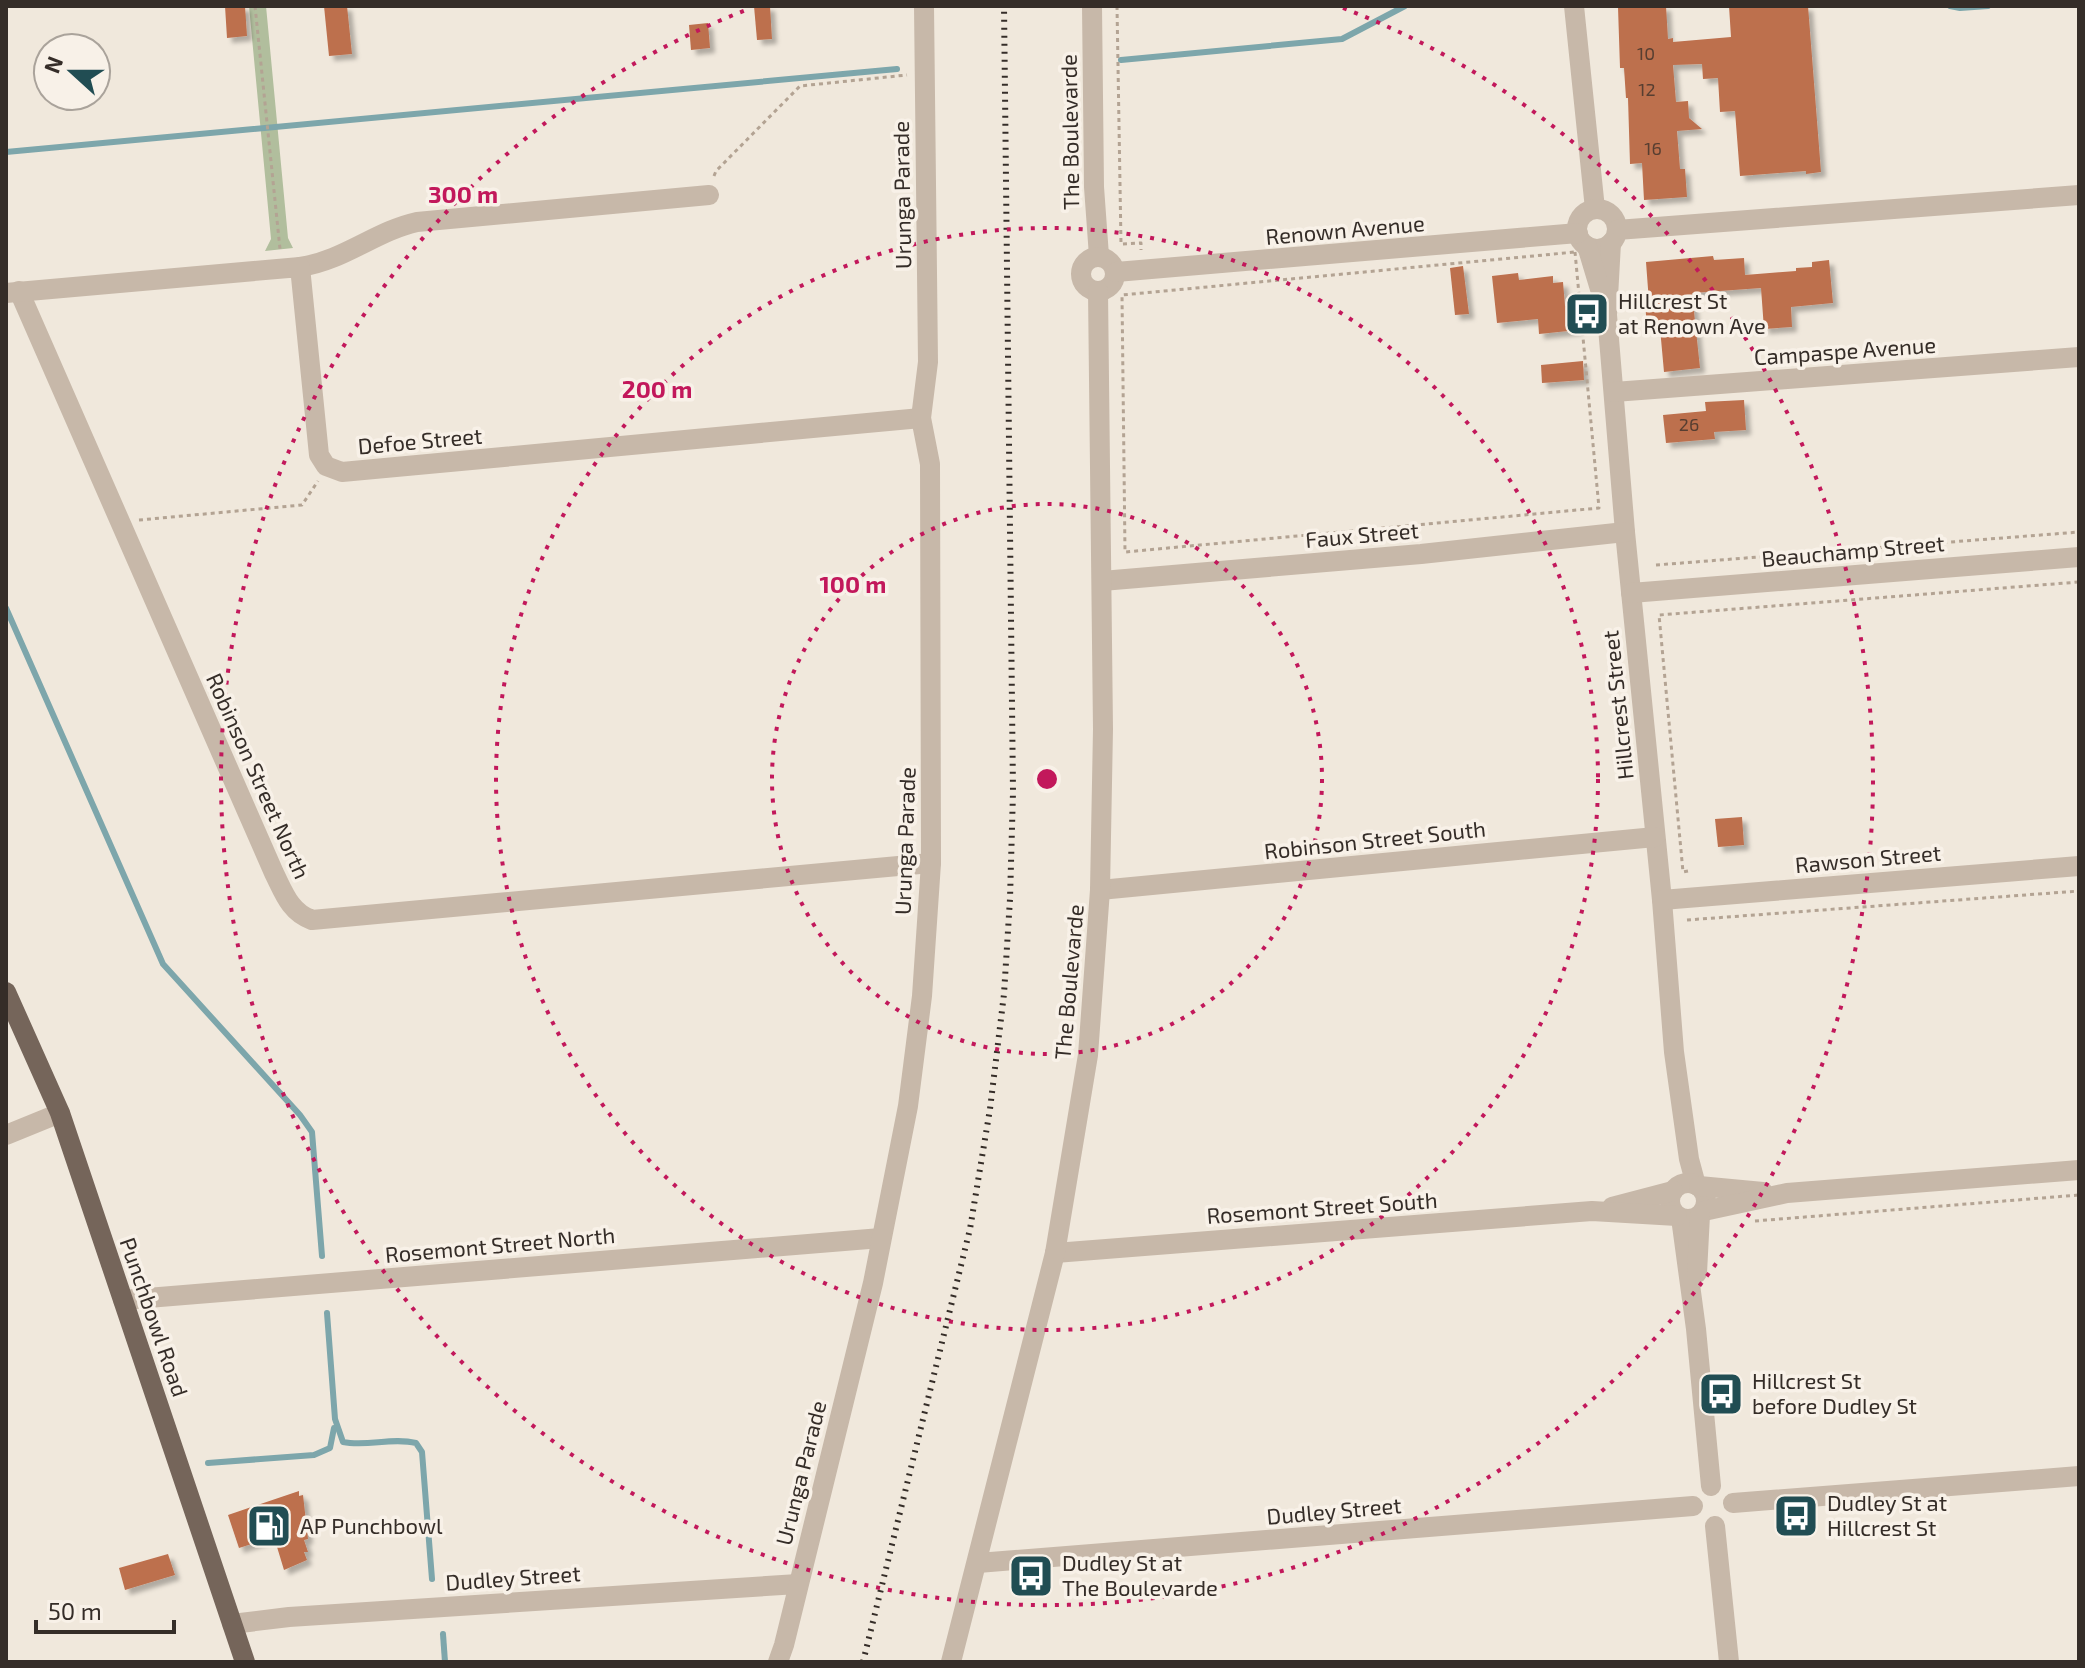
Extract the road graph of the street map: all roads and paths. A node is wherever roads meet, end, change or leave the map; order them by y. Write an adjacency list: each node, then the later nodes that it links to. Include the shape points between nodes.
1 (255, 6): 12 (path)
2 (924, 6): 6 (street, Urunga Parade)
3 (1092, 6): 13 (street, The Boulevarde)
4 (1117, 6): 15 (path, via 1121,244 1141,243)
5 (1574, 6): 9 (street)
6 (925, 74): 7 (path, via 800,86 716,171); 23 (street, Urunga Parade, via 928,362)
7 (709, 195): 14 (street, via 417,222 337,258)
8 (2079, 195): 10 (street)
9 (1595, 209): 10 (street, via 1608,212 1616,223); 11 (street, via 1577,226)
10 (1614, 236): 11 (street, via 1600,248); 20 (street, Hillcrest Street)
11 (1583, 240): 15 (street, Renown Avenue); 20 (street, Hillcrest Street)
12 (280, 251)
13 (1099, 256): 16 (street); 17 (street, via 1088,259 1081,273 1084,284)
14 (300, 267): 18 (street); 24 (street, via 317,447)
15 (1142, 271): 16 (street, Renown Avenue); 19 (path)
16 (1116, 272): 17 (street, via 1109,288)
17 (1098, 291): 30 (street, The Boulevarde)
18 (12, 292): 25 (street, Robinson Street North)
19 (1143, 294): 19 (path, via 1575,252 1599,508 1125,552 1122,295)
20 (1607, 315): 22 (street, Hillcrest Street)
21 (2079, 357): 22 (street, Campaspe Avenue)
22 (1614, 392): 26 (street, Hillcrest Street)
23 (921, 418): 24 (street, Defoe Street, via 347,472); 34 (street, Urunga Parade, via 930,464)
24 (326, 466): 25 (path, via 302,505)
25 (120, 522): 34 (street, Robinson Street North, via 274,873 303,917)
26 (1625, 532): 30 (street, Faux Street); 32 (street, Hillcrest Street)
27 (2079, 532): 29 (path)
28 (2079, 557): 32 (street, Beauchamp Street)
29 (1656, 565)
30 (1102, 581): 37 (street, The Boulevarde)
31 (2079, 582): 36 (path, via 1659,615 1683,872)
32 (1631, 593): 33 (street, Hillcrest Street)
33 (1655, 837): 37 (street, Robinson Street South); 39 (street, Hillcrest Street)
34 (931, 863): 51 (street, Urunga Parade, via 908,1106)
35 (2079, 866): 39 (street, Rawson Street)
36 (1688, 871)
37 (1100, 890): 52 (street, The Boulevarde, via 1088,1055)
38 (2079, 891): 40 (path)
39 (1662, 900): 45 (street, Hillcrest Street)
40 (1687, 920)
41 (6, 992): 42 (main road, Punchbowl Road)
42 (60, 1113): 43 (street); 53 (main road, Punchbowl Road)
43 (6, 1135)
44 (2079, 1170): 46 (street, Rosemont Street South)
45 (1686, 1187): 46 (street, Rosemont Street South); 48 (street, Rosemont Street South); 49 (street, via 1670,1204); 49 (street, via 1706,1196)
46 (1787, 1193): 49 (street, Rosemont Street South)
47 (2079, 1195): 50 (path)
48 (1592, 1211): 49 (street, Rosemont Street South); 52 (street, Rosemont Street South)
49 (1690, 1215): 55 (street)
50 (1748, 1222)
51 (881, 1238): 53 (street, Rosemont Street North); 60 (street, Urunga Parade)
52 (1055, 1253): 59 (street, The Boulevarde)
53 (123, 1300): 61 (main road, Punchbowl Road)
54 (2079, 1476): 56 (street)
55 (1711, 1486): 56 (street, via 1725,1490); 57 (street, via 1698,1493)
56 (1733, 1503): 58 (street, via 1731,1516)
57 (1693, 1506): 58 (street, via 1702,1523); 59 (street, Dudley Street)
58 (1715, 1526): 65 (street)
59 (978, 1563): 64 (street, The Boulevarde)
60 (798, 1584): 61 (street, Dudley Street); 63 (street, Urunga Parade)
61 (232, 1624): 62 (main road, Punchbowl Road)
62 (245, 1662)
63 (778, 1662)
64 (951, 1662)
65 (1729, 1662)

